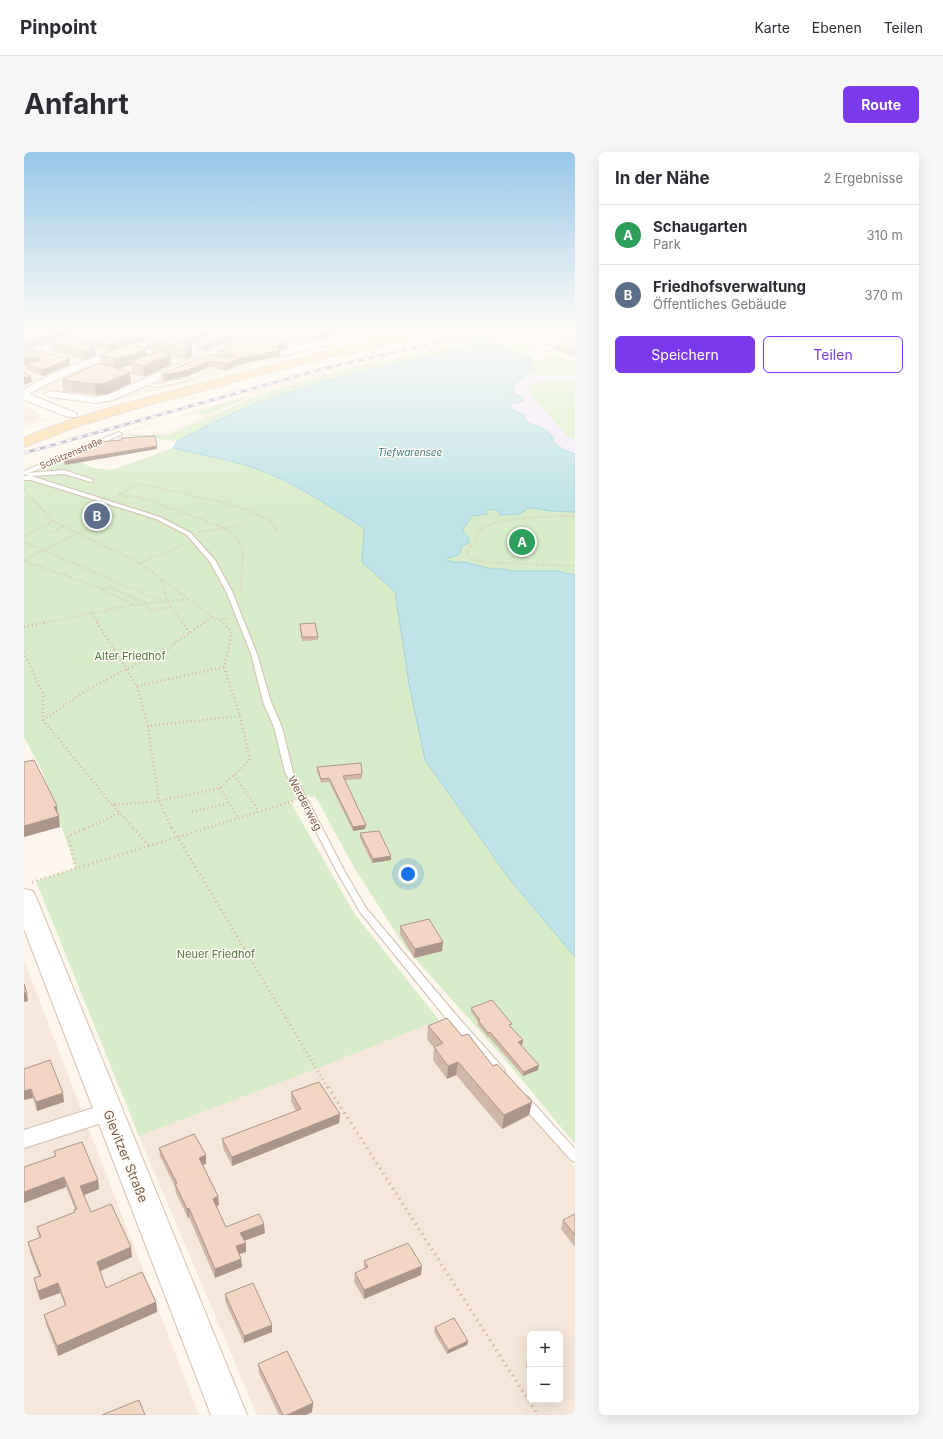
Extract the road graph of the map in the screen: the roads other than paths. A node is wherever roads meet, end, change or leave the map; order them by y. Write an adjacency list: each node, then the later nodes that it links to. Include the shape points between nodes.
1 (33, 389): 6 (street)
2 (131, 389): 5 (street, via 105,399)
3 (178, 389): 7 (main road)
4 (187, 389): 7 (main road)
5 (50, 394)
6 (24, 395): 7 (street)
7 (77, 417): 9 (main road)
8 (119, 434): 10 (lane, Schützenstraße, via 82,448)
9 (26, 440)
10 (24, 476): 11 (lane, via 64,472); 13 (lane, Werderweg, via 164,521 186,536 213,561 229,591 254,654 267,702 278,727 289,772 363,910)
11 (91, 480)
12 (27, 890): 15 (main road, Gievitzer Straße)
13 (505, 1078)
14 (516, 1090): 17 (lane)
15 (109, 1112): 16 (street); 18 (main road, Gievitzer Straße)
16 (24, 1139)
17 (575, 1157)
18 (229, 1415)

